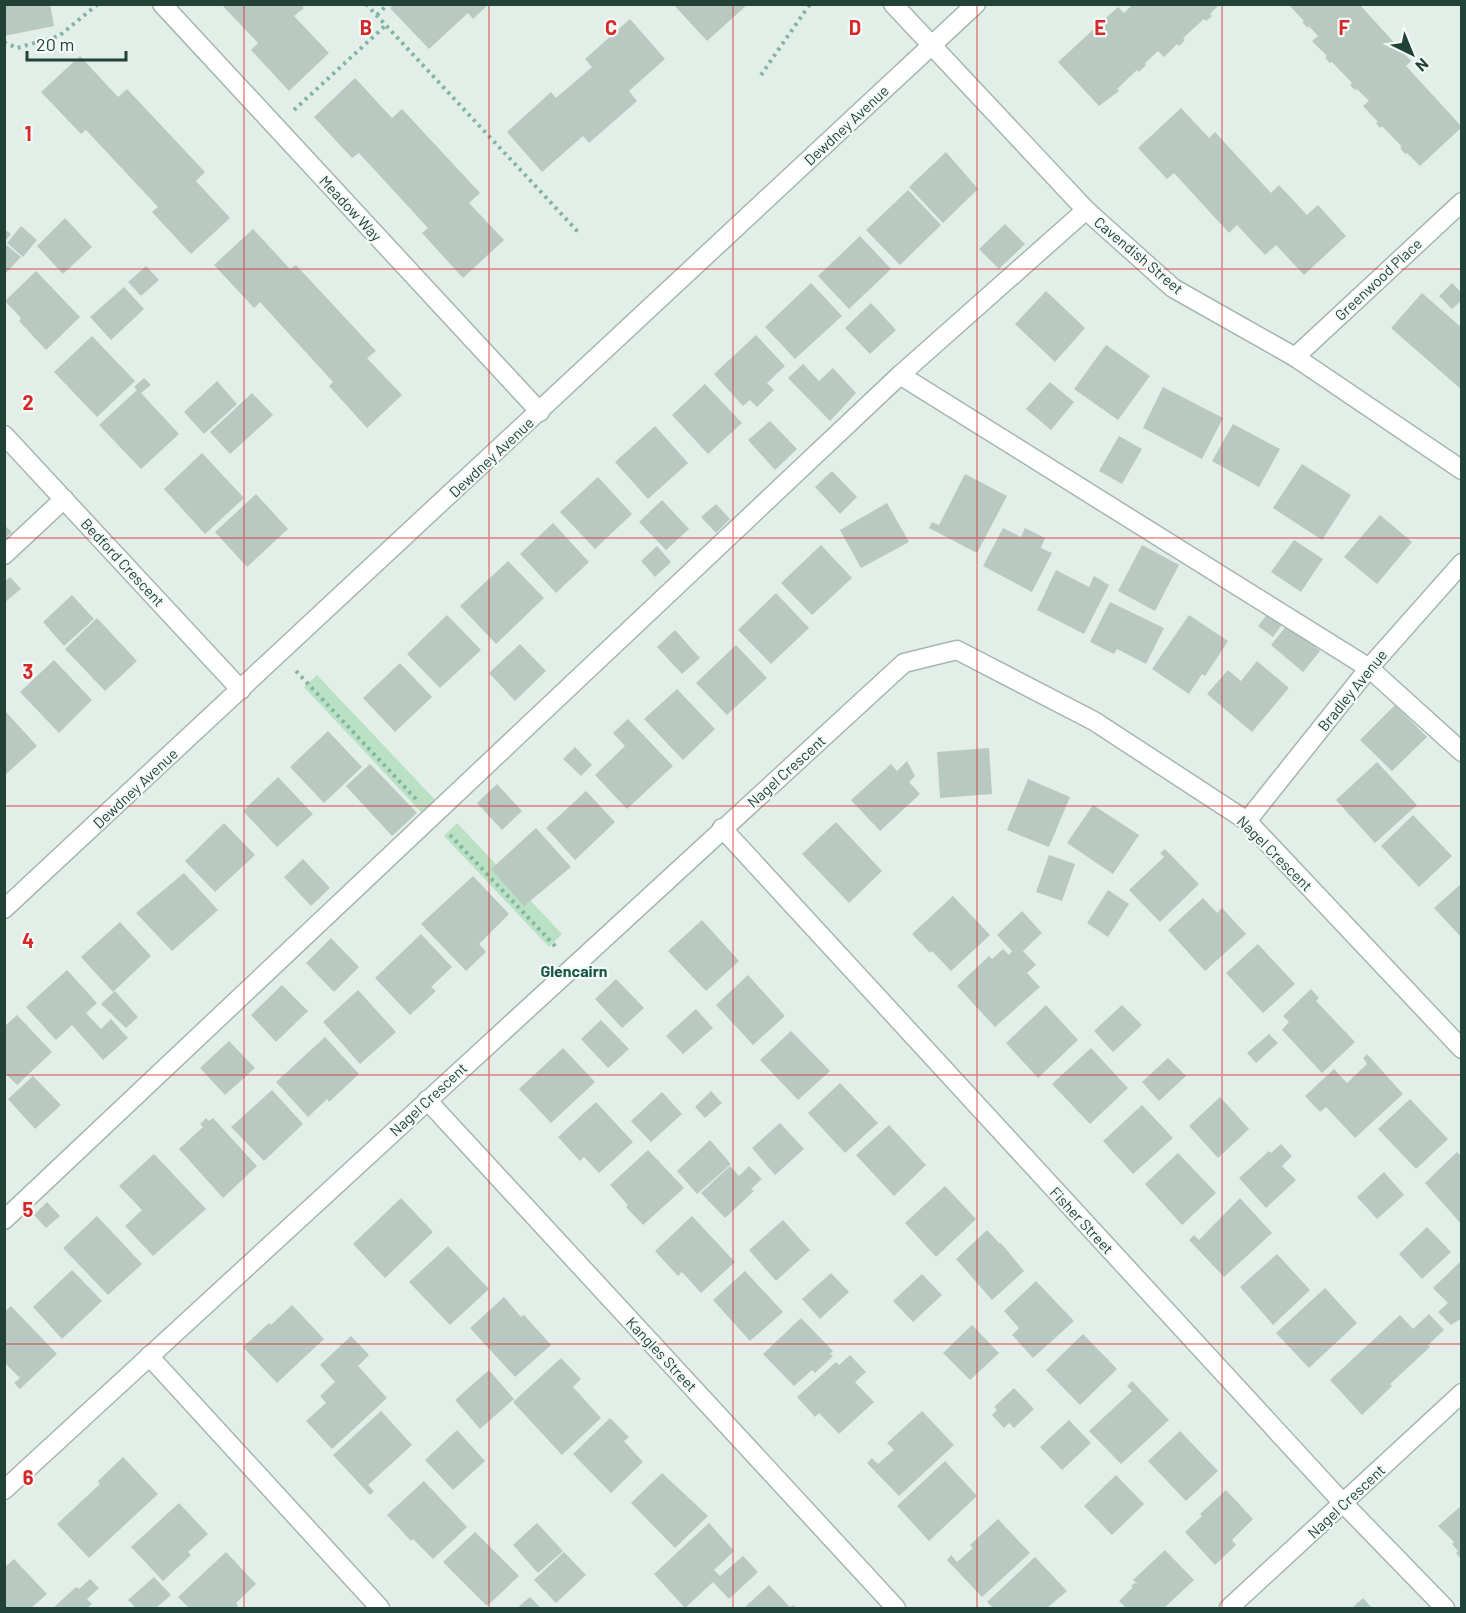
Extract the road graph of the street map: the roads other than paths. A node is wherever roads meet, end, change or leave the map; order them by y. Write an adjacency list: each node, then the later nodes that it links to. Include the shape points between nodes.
1 (162, 4): 9 (street, Meadow Way)
2 (892, 4): 4 (street, Cavendish Street)
3 (976, 4): 4 (street, Dewdney Avenue)
4 (932, 46): 6 (street, Cavendish Street); 9 (street, Dewdney Avenue)
5 (1461, 202): 7 (street, Greenwood Place)
6 (1086, 210): 7 (street, Cavendish Street, via 1173,288); 8 (street)
7 (1295, 357): 11 (street, Cavendish Street)
8 (900, 375): 15 (street); 23 (street)
9 (540, 412): 16 (street, Dewdney Avenue)
10 (4, 435): 12 (street, Bedford Crescent)
11 (1461, 470)
12 (64, 499): 13 (street); 16 (street, Bedford Crescent)
13 (4, 555)
14 (1461, 563): 15 (street, Bradley Avenue)
15 (1368, 668): 17 (street); 18 (street, Bradley Avenue)
16 (241, 690): 20 (street, Dewdney Avenue)
17 (1461, 752)
18 (1247, 821): 19 (street, Nagel Crescent, via 1094,721 957,650 904,663); 21 (street, Nagel Crescent)
19 (722, 828): 22 (street, Nagel Crescent); 27 (street, Fisher Street)
20 (4, 909)
21 (1461, 1049)
22 (427, 1100): 24 (street, Nagel Crescent); 29 (street, Kangles Street)
23 (4, 1220)
24 (149, 1356): 26 (street, Nagel Crescent); 28 (street)
25 (1461, 1393): 27 (street, Nagel Crescent)
26 (4, 1490)
27 (1343, 1503): 30 (street, Nagel Crescent); 31 (street, Fisher Street)
28 (380, 1608)
29 (896, 1608)
30 (1229, 1608)
31 (1445, 1608)

